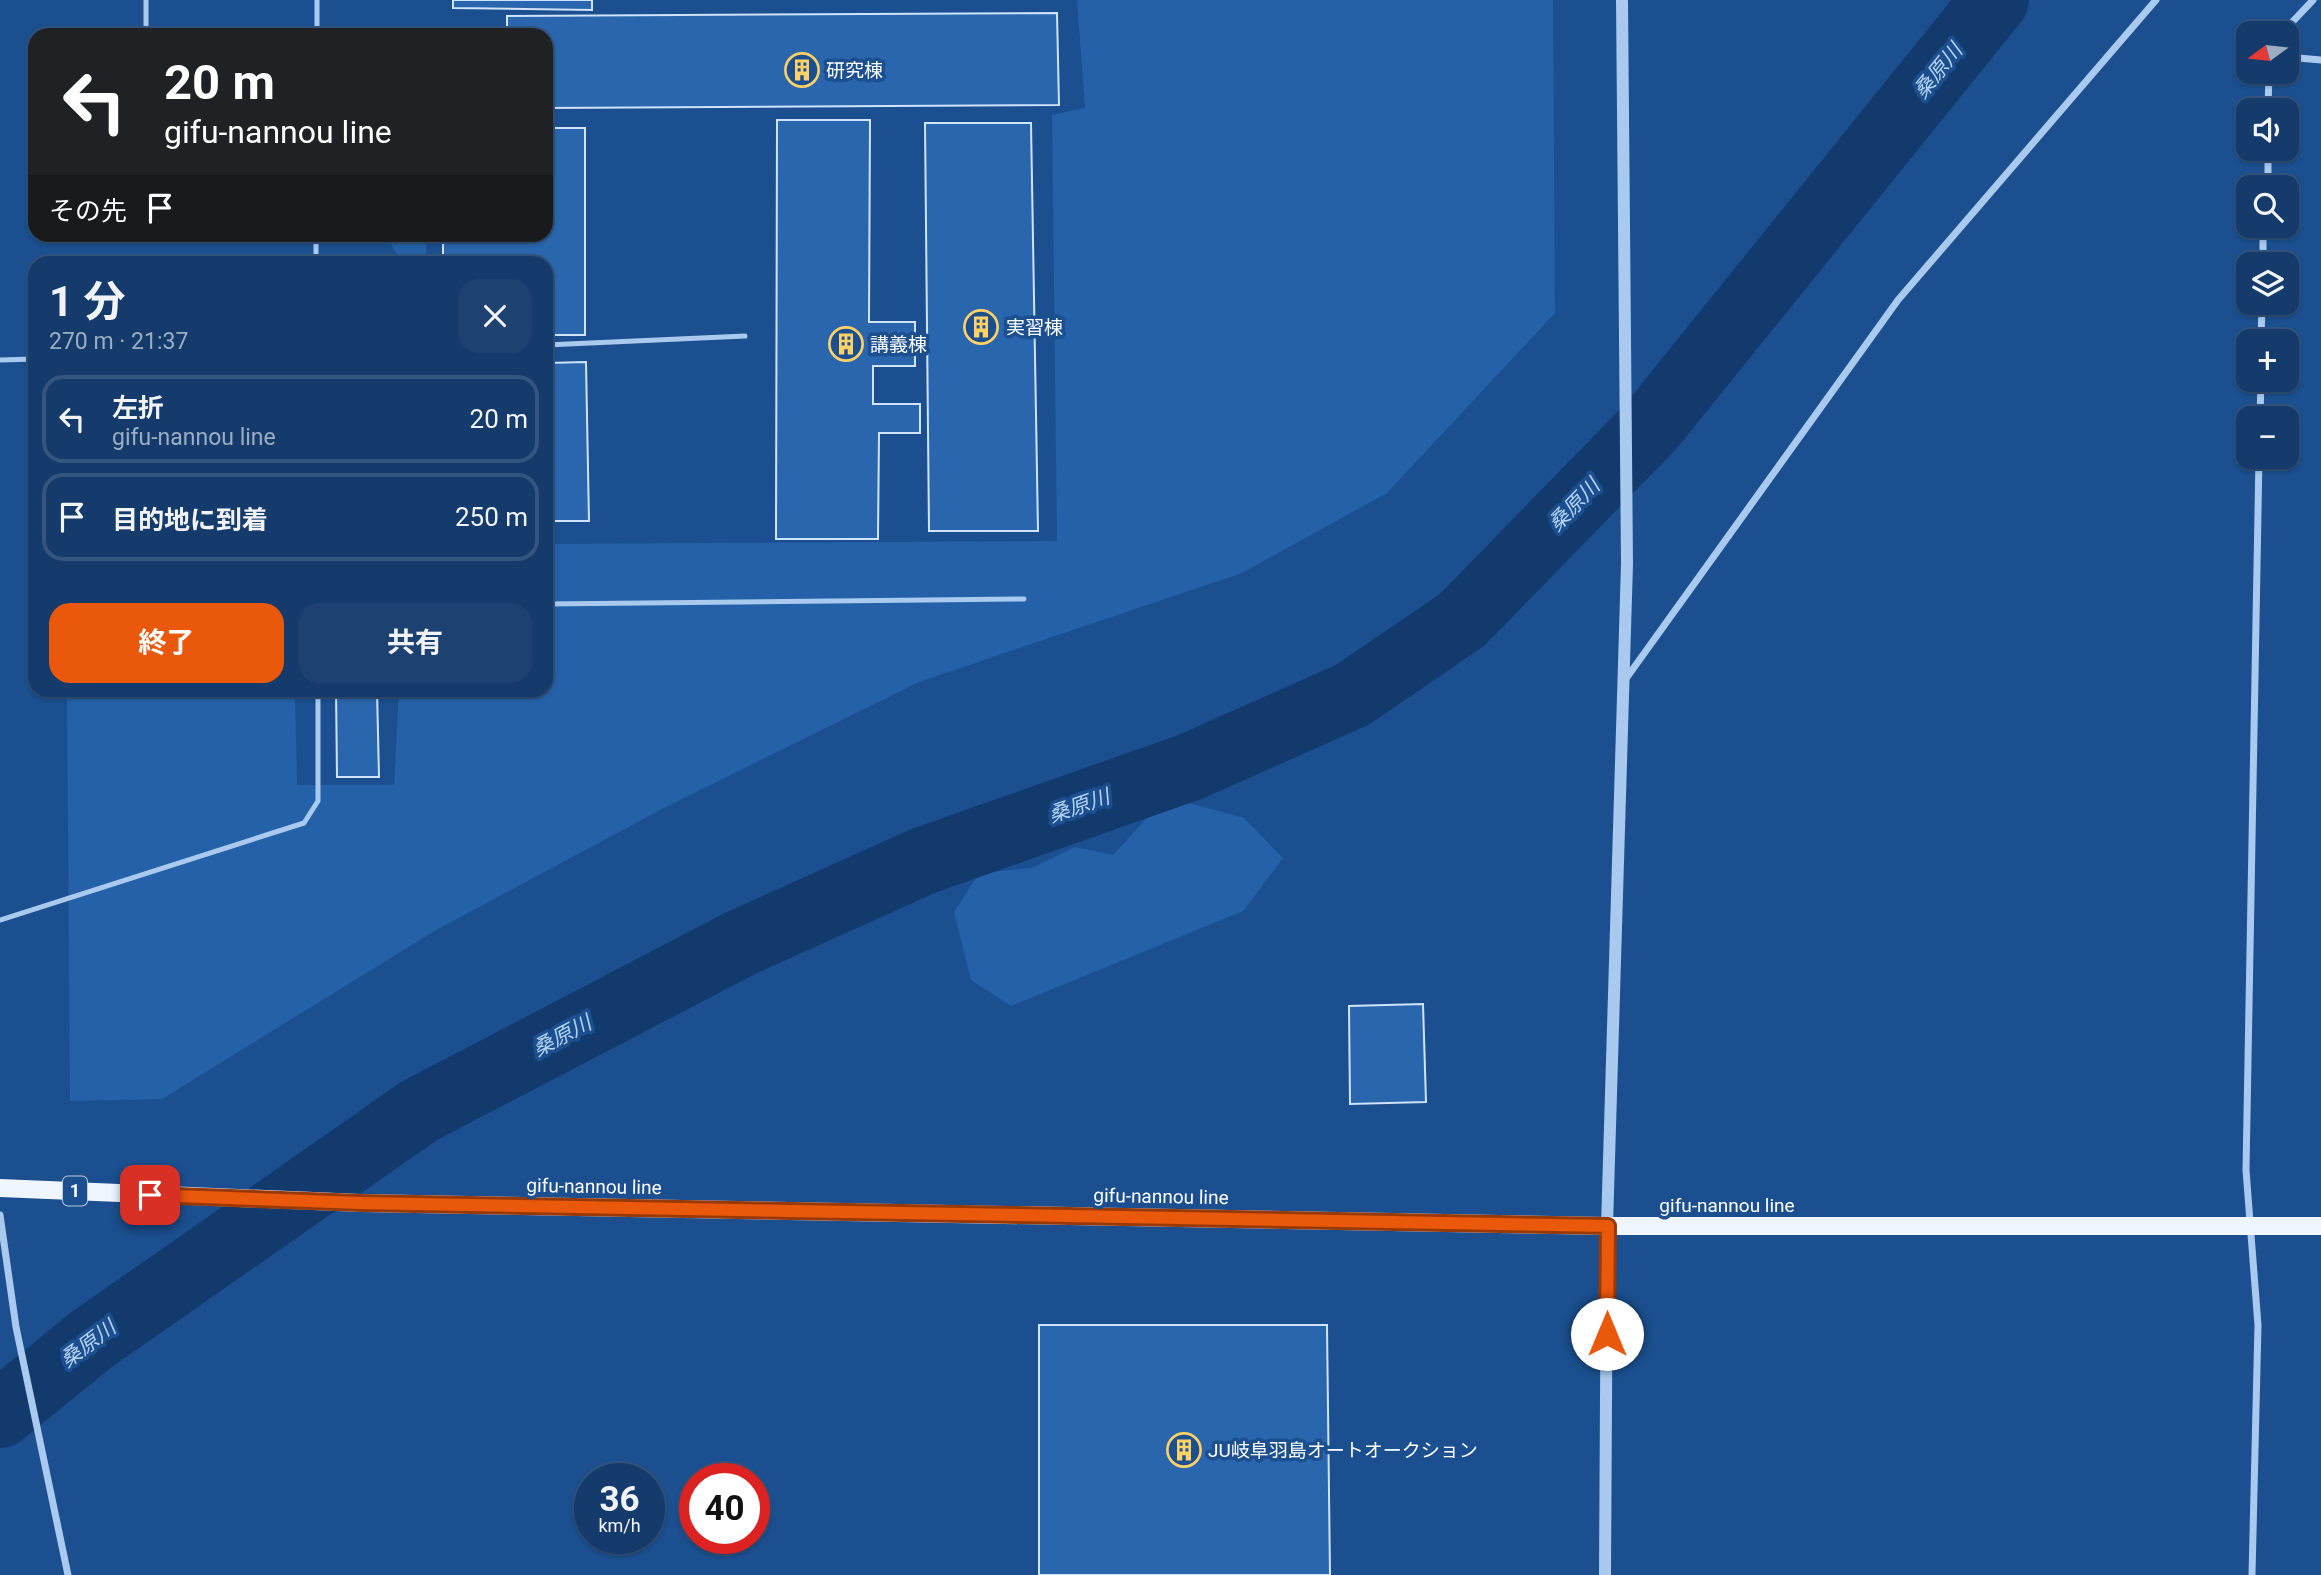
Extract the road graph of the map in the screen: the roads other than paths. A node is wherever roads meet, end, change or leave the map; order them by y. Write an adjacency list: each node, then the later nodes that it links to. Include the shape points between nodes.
1 (146, 0): 7 (lane)
2 (317, 0): 8 (lane)
3 (1622, 0): 18 (street)
4 (2156, 0): 18 (street, via 1898,300)
5 (2313, 0): 6 (street)
6 (2293, 21)
7 (146, 28)
8 (317, 28)
9 (2300, 58): 10 (street)
10 (2321, 60)
11 (745, 337): 12 (lane)
12 (553, 345)
13 (28, 359): 14 (lane)
14 (0, 360)
15 (2259, 469): 24 (street)
16 (1024, 599): 17 (lane)
17 (553, 604)
18 (1624, 680): 23 (street)
19 (318, 697): 20 (lane, via 318,801 303,823)
20 (0, 920)
21 (0, 1188): 23 (main road, gifu-nannou line / 1, via 361,1203)
22 (0, 1215): 26 (street, via 16,1327)
23 (1608, 1226): 24 (main road, gifu-nannou line / 1); 27 (street)
24 (2248, 1226): 25 (main road, gifu-nannou line / 1); 28 (street, via 2258,1325)
25 (2321, 1226)
26 (68, 1575)
27 (1605, 1575)
28 (2252, 1575)

